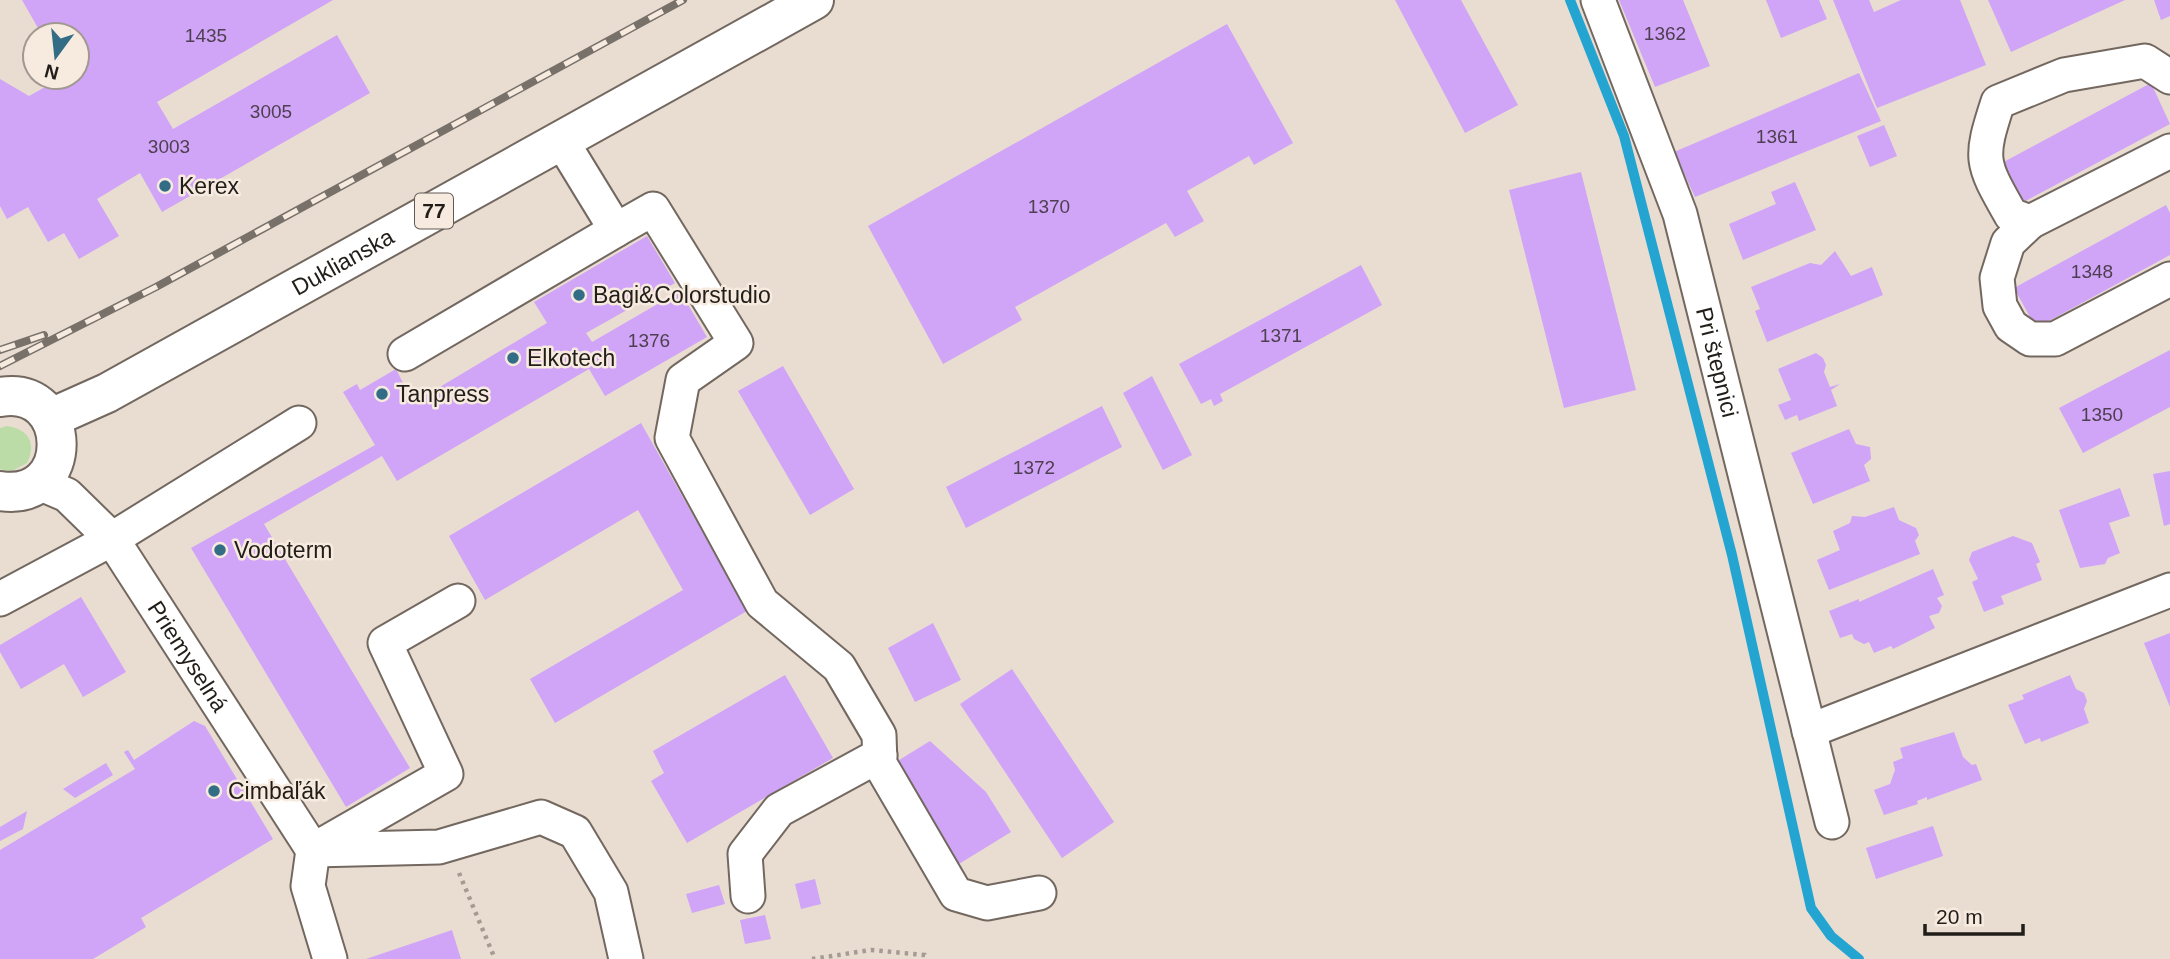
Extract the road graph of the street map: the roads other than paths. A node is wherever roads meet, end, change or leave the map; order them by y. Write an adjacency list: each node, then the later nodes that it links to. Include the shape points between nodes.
1 (814, 0): 4 (main road, Duklianska / 77)
2 (1598, 0): 19 (street, Pri štepnici, via 1680,214)
3 (2170, 77): 6 (street, via 2145,61 2064,75 1998,102 1983,146 1989,177 2011,215)
4 (561, 141): 7 (street); 11 (main road, Duklianska / 77, via 107,393)
5 (2170, 151): 6 (street)
6 (2030, 222): 8 (street, via 2008,243 1997,278 2000,306 2011,326 2030,339 2055,339)
7 (616, 230): 9 (street); 20 (street, via 653,209 736,343 683,380 672,438 762,603 839,667 879,735)
8 (2170, 279)
9 (405, 354)
10 (0, 397): 11 (main road, via 25,398)
11 (51, 418): 13 (main road, via 58,453)
12 (299, 423): 15 (street)
13 (39, 483): 14 (main road, via 25,490); 15 (street, Priemyselná, via 67,495)
14 (0, 491)
15 (112, 539): 17 (street); 22 (street, Priemyselná)
16 (2170, 590): 19 (street)
17 (0, 599)
18 (458, 601): 22 (street, via 385,643 446,774)
19 (1809, 732): 21 (street, Pri štepnici)
20 (880, 755): 23 (street, via 880,764 956,894 987,903); 24 (street, via 779,810 745,854)
21 (1832, 822)
22 (313, 850): 25 (street, via 308,886); 26 (street, via 439,847 541,817 575,832 611,892)
23 (1039, 893)
24 (748, 896)
25 (330, 959)
26 (626, 959)

